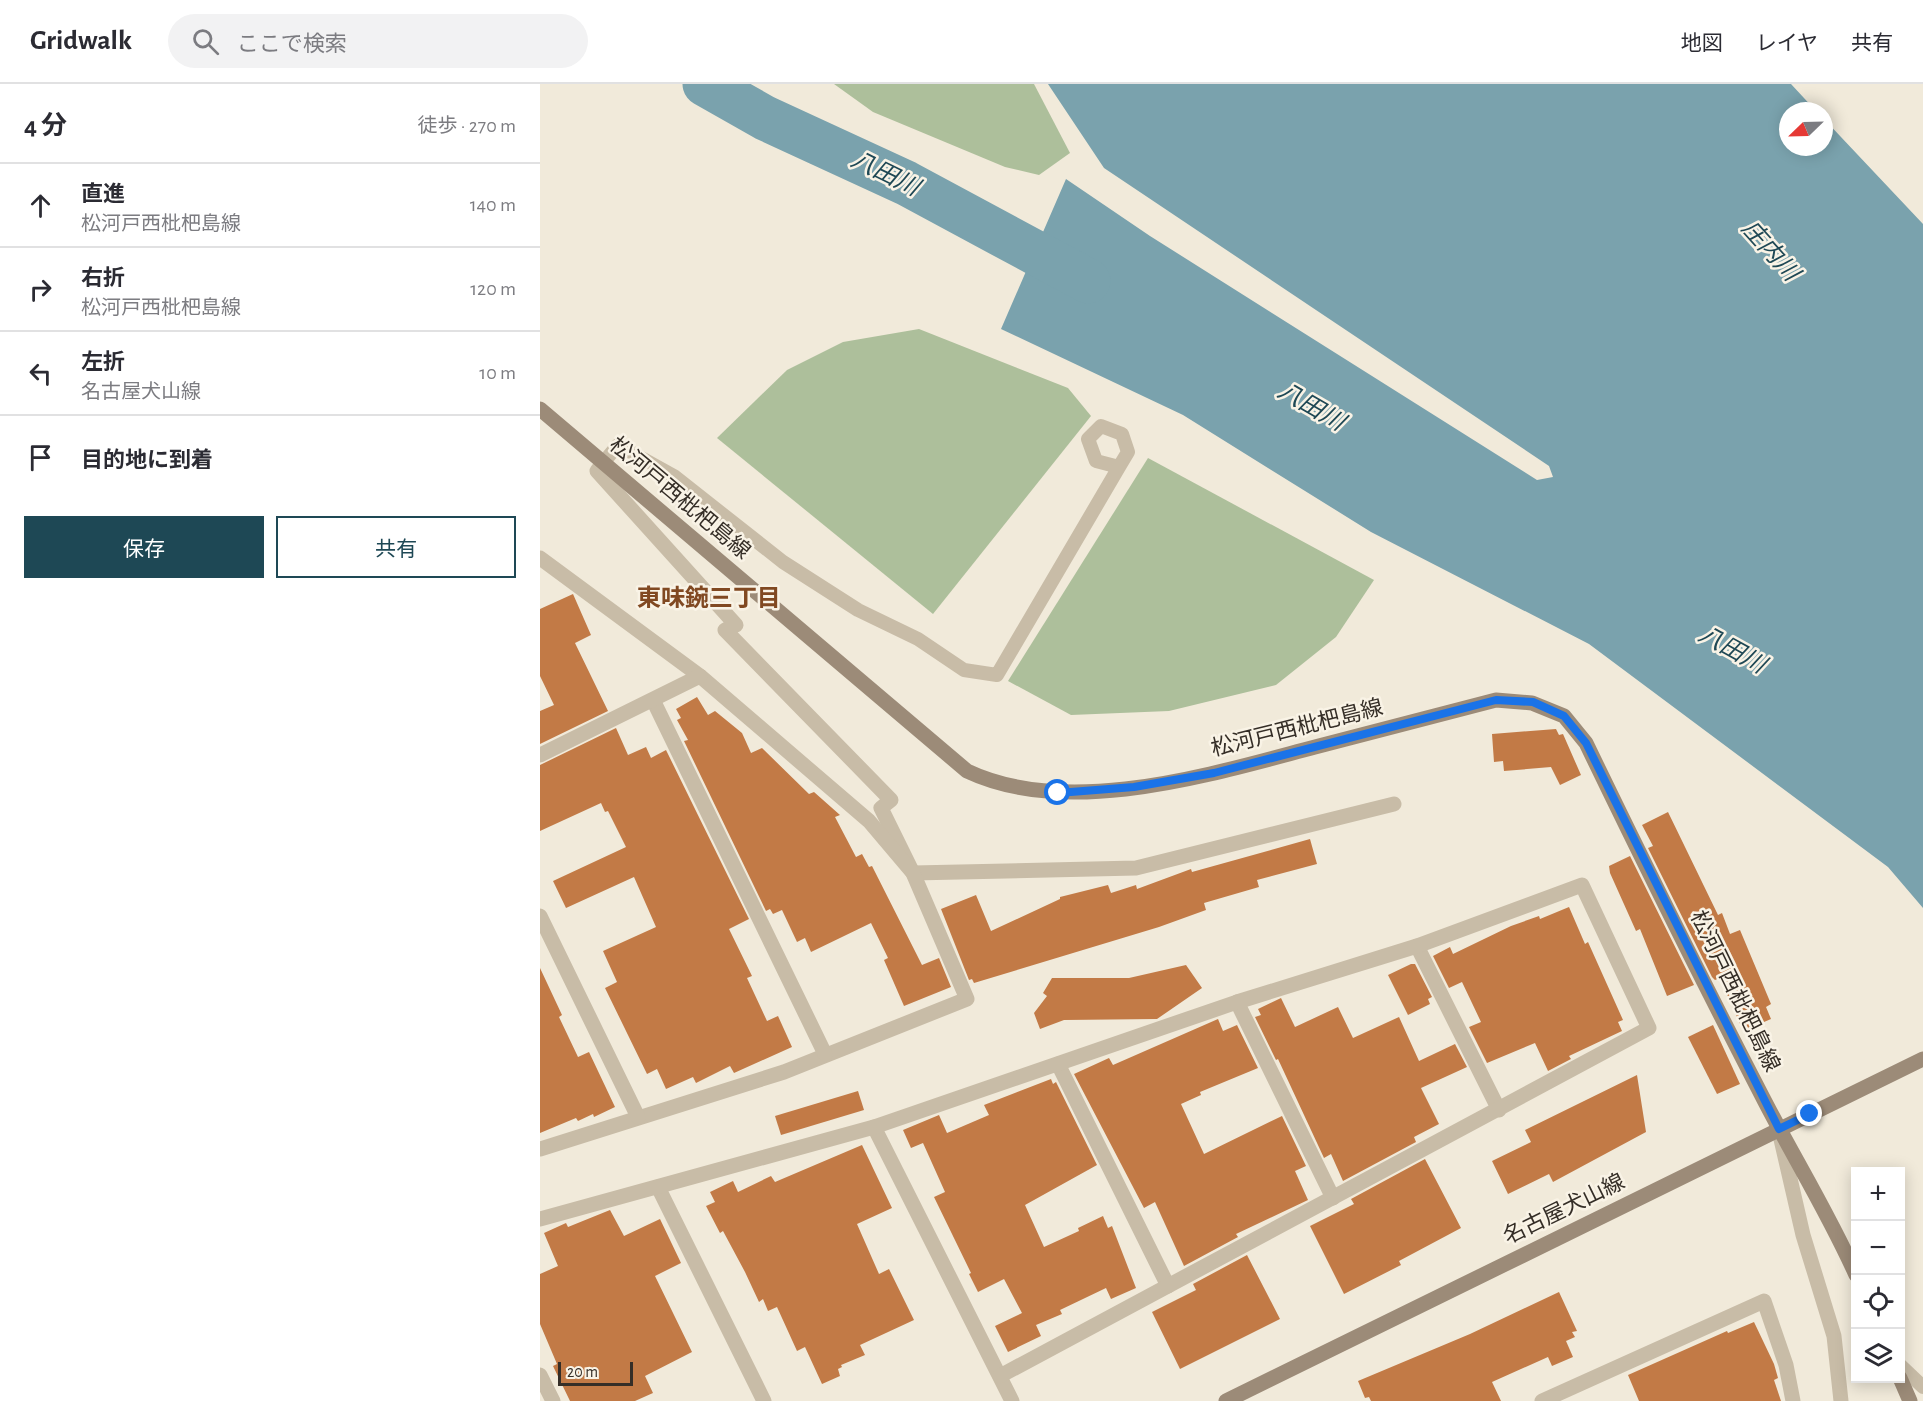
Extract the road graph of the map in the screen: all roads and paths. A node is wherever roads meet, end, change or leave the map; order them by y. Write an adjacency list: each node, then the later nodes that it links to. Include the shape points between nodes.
1 (540, 409): 2 (main road, 松河戸西枇杷島線)
2 (603, 463): 3 (lane, via 618,445 674,476 783,562 858,610 918,639 964,670 997,675); 9 (street, via 597,471 736,625 725,630 891,800 881,808); 19 (main road, 松河戸西枇杷島線, via 967,771 993,783 1058,793 1134,787 1214,773 1496,700 1533,702 1564,716 1586,743)
3 (1119, 467)
4 (540, 558): 5 (street)
5 (700, 676): 6 (street); 9 (street, via 869,820)
6 (653, 700): 7 (street); 13 (street)
7 (540, 755)
8 (1394, 804): 9 (street, via 1136,868)
9 (913, 873): 13 (street, via 967,999)
10 (540, 916): 17 (street)
11 (1417, 946): 12 (street); 16 (street); 16 (street, via 1582,885 1649,1028)
12 (1237, 1002): 15 (street); 22 (street)
13 (825, 1054): 17 (street, via 784,1072)
14 (1923, 1059): 19 (main road, 名古屋犬山線)
15 (1058, 1064): 18 (street); 25 (street)
16 (1499, 1110): 22 (street)
17 (638, 1117): 20 (street)
18 (874, 1126): 21 (street); 28 (street)
19 (1779, 1129): 24 (main road, 松河戸西枇杷島線, via 1833,1223); 34 (main road, 名古屋犬山線); 37 (street, via 1803,1235 1834,1336)
20 (540, 1149)
21 (658, 1187): 23 (street); 32 (street)
22 (1333, 1198): 25 (street)
23 (540, 1219)
24 (1851, 1264)
25 (1168, 1286): 28 (street)
26 (1905, 1370): 30 (lane)
27 (540, 1375): 31 (street)
28 (1000, 1376): 33 (street)
29 (1902, 1383): 38 (main road)
30 (1923, 1387)
31 (553, 1401)
32 (764, 1401)
33 (1012, 1401)
34 (1226, 1401)
35 (1542, 1401): 36 (street, via 1764,1301 1786,1365)
36 (1793, 1401)
37 (1841, 1401)
38 (1910, 1401)

